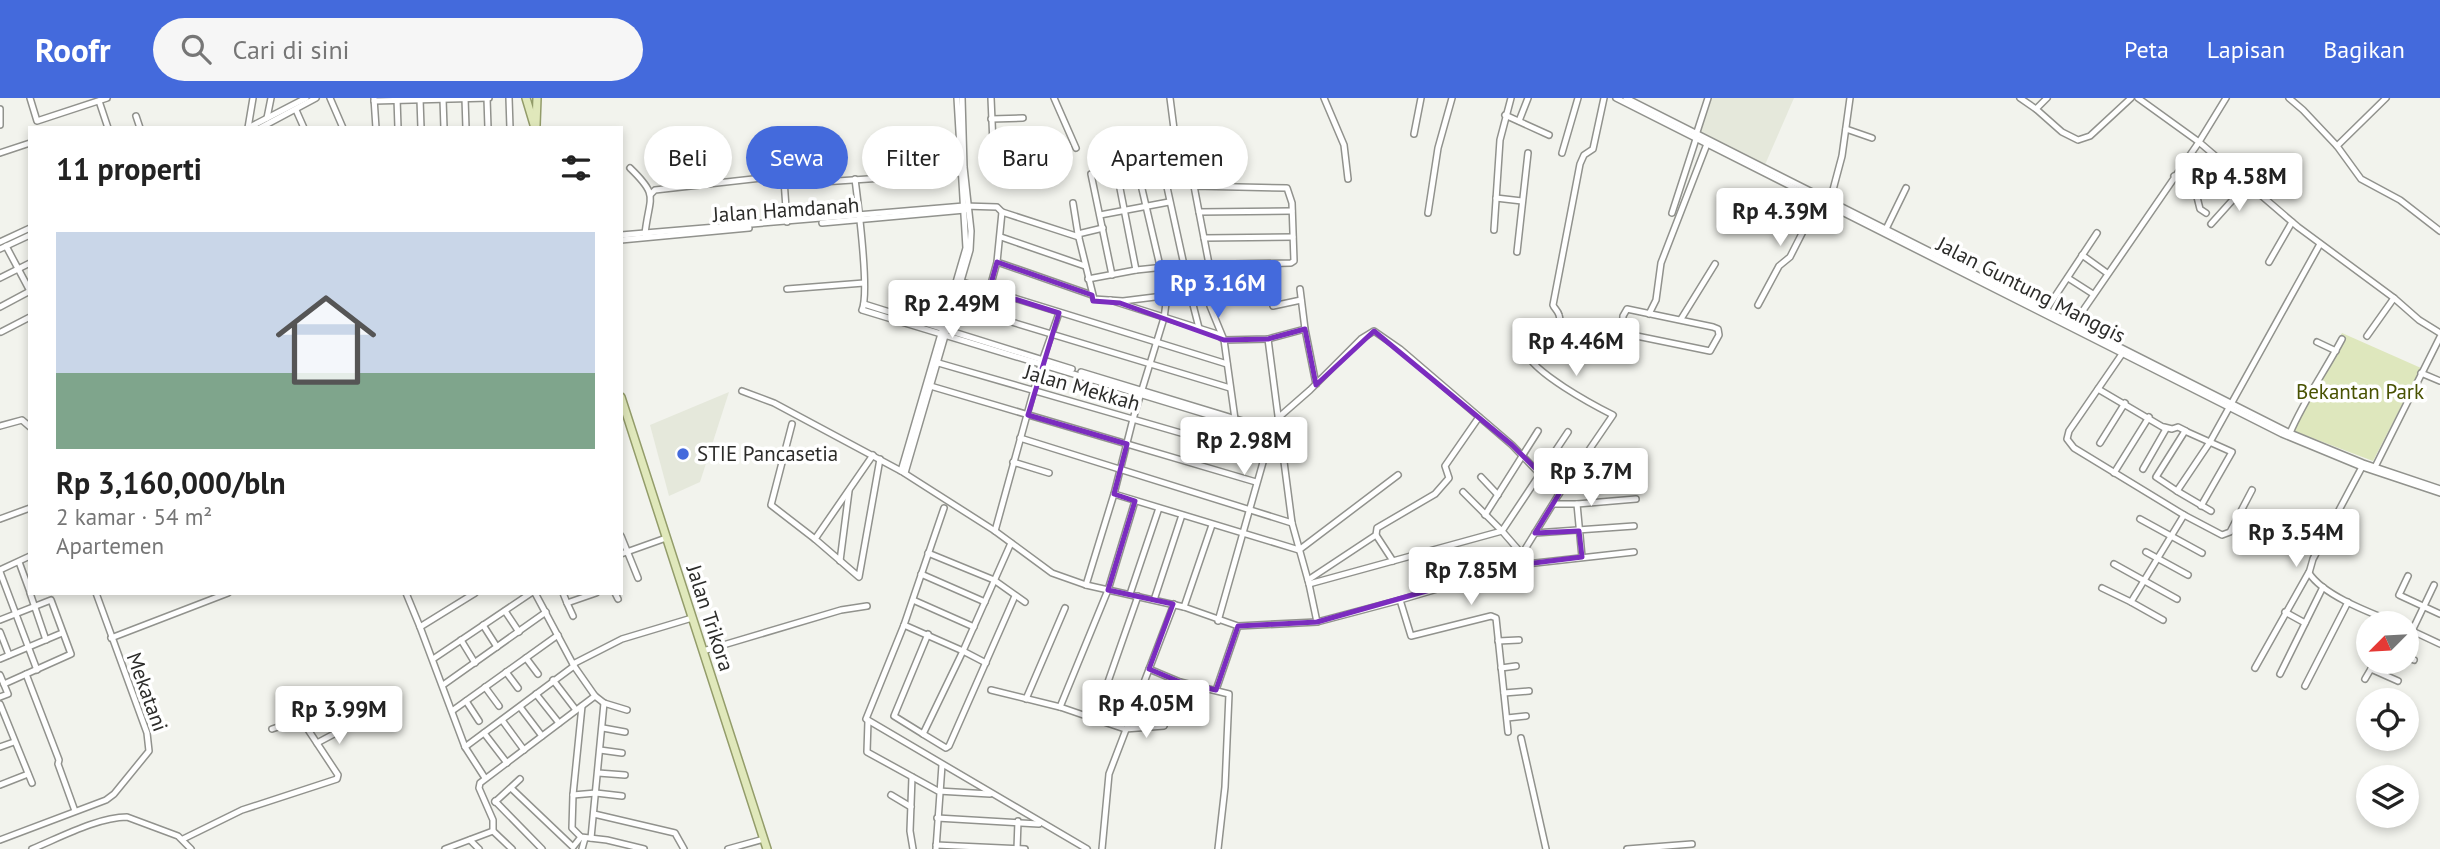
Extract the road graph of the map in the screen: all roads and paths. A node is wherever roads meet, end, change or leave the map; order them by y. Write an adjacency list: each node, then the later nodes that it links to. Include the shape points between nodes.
1 (30, 98): 50 (street)
2 (107, 98): 38 (street)
3 (253, 98): 54 (street)
4 (271, 98): 46 (street)
5 (306, 98): 46 (street)
6 (316, 98): 43 (street)
7 (330, 98): 58 (street)
8 (465, 98): 9 (street); 36 (street); 63 (street)
9 (488, 98): 64 (street)
10 (509, 98): 65 (street)
11 (526, 98): 40 (main road)
12 (960, 98): 68 (street); 105 (street)
13 (990, 98): 47 (street)
14 (1054, 98): 80 (street)
15 (1170, 98): 70 (street)
16 (1324, 98): 86 (street, via 1344,145)
17 (1421, 98): 72 (street)
18 (1452, 98): 110 (street)
19 (1511, 98): 44 (street)
20 (1528, 98): 49 (street)
21 (1578, 98): 83 (street)
22 (1604, 98): 251 (street, via 1593,149 1580,164 1553,305 1558,327 1526,354 1549,377 1613,415)
23 (1616, 98): 74 (street, Jalan Guntung Manggis)
24 (1626, 98): 74 (street, Jalan Guntung Manggis)
25 (1708, 98): 74 (street)
26 (1850, 98): 71 (street)
27 (2021, 98): 42 (street)
28 (2047, 98): 42 (street)
29 (2131, 98): 42 (street, via 2090,136 2078,140)
30 (2138, 98): 76 (street)
31 (2226, 98): 76 (street)
32 (2289, 98): 79 (street)
33 (2386, 98): 79 (street)
34 (397, 99): 35 (street); 37 (street); 60 (street)
35 (420, 99): 36 (street); 61 (street)
36 (443, 99): 62 (street)
37 (374, 100): 59 (street)
38 (99, 101): 50 (street); 52 (street)
39 (538, 102): 40 (main road); 67 (main road)
40 (529, 107): 66 (main road)
41 (0, 109): 51 (street)
42 (2036, 109)
43 (296, 110): 56 (street); 57 (street)
44 (1505, 115): 49 (street); 99 (street)
45 (136, 116): 53 (street)
46 (267, 118): 55 (street)
47 (991, 118): 48 (street); 69 (street)
48 (1023, 118)
49 (1519, 121): 73 (street)
50 (37, 124)
51 (0, 125)
52 (107, 126)
53 (139, 126)
54 (248, 126)
55 (252, 126)
56 (265, 126)
57 (303, 126)
58 (342, 126)
59 (376, 126)
60 (398, 126)
61 (421, 126)
62 (444, 126)
63 (466, 126)
64 (488, 126)
65 (510, 126)
66 (535, 126)
67 (536, 126)
68 (960, 126)
69 (992, 126)
70 (1174, 126)
71 (1846, 129): 75 (street); 101 (street, via 1842,156)
72 (1414, 134)
73 (1549, 135)
74 (1696, 137): 78 (street, Jalan Guntung Manggis); 101 (street, Jalan Guntung Manggis); 111 (street)
75 (1872, 138)
76 (2199, 142): 85 (street); 90 (street)
77 (28, 144): 81 (street)
78 (1707, 144): 97 (street, Jalan Guntung Manggis); 173 (street, via 1661,263)
79 (2337, 146): 123 (street, via 2361,179 2400,200)
80 (1076, 148)
81 (0, 153)
82 (1528, 153): 100 (street)
83 (1562, 153)
84 (630, 168): 98 (street)
85 (2174, 176): 112 (street, via 2197,197); 146 (street)
86 (1348, 179)
87 (848, 180): 88 (street)
88 (855, 180): 89 (street); 114 (street)
89 (862, 180)
90 (2247, 184): 117 (street); 118 (street)
91 (1906, 188): 120 (street)
92 (964, 189): 105 (street)
93 (1094, 189): 113 (street)
94 (1120, 189): 106 (street)
95 (1142, 189): 104 (street)
96 (1167, 189): 102 (street)
97 (1801, 191): 101 (street, Jalan Guntung Manggis); 115 (street, via 1781,227)
98 (651, 194): 116 (street, via 780,176); 125 (street)
99 (1496, 198): 100 (street); 122 (street)
100 (1522, 201): 134 (street)
101 (1825, 201): 120 (street, Jalan Guntung Manggis); 167 (street); 188 (street, Jalan Guntung Manggis)
102 (1169, 202): 104 (street); 141 (street)
103 (1073, 204): 127 (street)
104 (1146, 206): 106 (street); 143 (street)
105 (968, 208): 108 (street, Jalan Hamdanah, via 997,207); 114 (street, Jalan Hamdanah); 151 (street, via 970,250)
106 (1124, 210): 113 (street); 145 (street)
107 (1292, 211): 109 (street); 109 (street, via 1290,192 1284,187 1194,186); 130 (street)
108 (1002, 212): 127 (street, Jalan Hamdanah); 129 (street)
109 (1199, 212): 131 (street)
110 (1428, 213)
111 (1672, 213)
112 (2206, 213)
113 (1100, 215): 119 (street)
114 (859, 218): 116 (street, Jalan Hamdanah); 125 (street, Jalan Hamdanah); 152 (street)
115 (1759, 218)
116 (786, 222): 125 (street, Jalan Hamdanah)
117 (2292, 222): 132 (street); 136 (street)
118 (2211, 224)
119 (1103, 228): 127 (street); 147 (street)
120 (1886, 229): 171 (street, Jalan Guntung Manggis)
121 (28, 230): 133 (street)
122 (1494, 230)
123 (2440, 231)
124 (2097, 233): 135 (street)
125 (645, 234): 128 (street, Jalan Hamdanah)
126 (28, 235): 133 (street)
127 (1079, 236): 142 (street)
128 (623, 237)
129 (1001, 237): 137 (street); 142 (street)
130 (1293, 237): 131 (street); 139 (street, via 1292,263)
131 (1204, 238): 139 (street)
132 (2320, 244): 163 (street); 208 (street)
133 (2, 246): 144 (street)
134 (1517, 252)
135 (2082, 256): 146 (street); 149 (street)
136 (2269, 261)
137 (998, 262): 156 (street); 161 (street)
138 (28, 264): 144 (street)
139 (1209, 264): 141 (street)
140 (1715, 264): 176 (street)
141 (1184, 265): 143 (street)
142 (1085, 266): 150 (street)
143 (1161, 267): 145 (street); 162 (street)
144 (18, 269): 148 (street); 153 (street)
145 (1136, 270): 147 (street)
146 (2107, 274): 160 (street)
147 (1112, 275): 150 (street)
148 (0, 278)
149 (2067, 278): 160 (street); 171 (street)
150 (1088, 279): 161 (street)
151 (958, 281): 156 (street); 166 (street)
152 (864, 283): 154 (street); 181 (street, via 863,307)
153 (28, 287)
154 (787, 289)
155 (1300, 289): 165 (street)
156 (989, 291): 172 (street)
157 (1203, 291): 159 (street)
158 (28, 292): 170 (street)
159 (1190, 293): 162 (street); 178 (street)
160 (2093, 294): 177 (street)
161 (1092, 295): 164 (street, via 1097,301)
162 (1167, 296): 164 (street); 175 (street)
163 (2394, 298): 183 (street); 184 (street)
164 (1110, 300): 175 (street)
165 (1301, 300): 169 (street); 179 (street)
166 (952, 303): 181 (street); 182 (street)
167 (1758, 305)
168 (1210, 306): 187 (street)
169 (1273, 306)
170 (0, 307)
171 (2046, 310): 177 (street, Jalan Guntung Manggis)
172 (1059, 313): 182 (street); 189 (street)
173 (1650, 314): 176 (street); 176 (street, via 1625,309 1621,332 1710,351 1718,329)
174 (28, 318): 180 (street)
175 (1164, 318): 178 (street); 189 (street)
176 (1681, 318)
177 (2073, 325): 188 (street, Jalan Guntung Manggis)
178 (1199, 328): 187 (street)
179 (1305, 329): 186 (street); 199 (street)
180 (1, 332)
181 (944, 332): 193 (street); 194 (street)
182 (1051, 334): 194 (street); 196 (street)
183 (2440, 335): 197 (street)
184 (2367, 336)
185 (2342, 338): 191 (street)
186 (1268, 339): 187 (street); 212 (street)
187 (1224, 341): 195 (street)
188 (2101, 341): 192 (street, Jalan Guntung Manggis); 208 (street, Jalan Guntung Manggis)
189 (1156, 342): 195 (street); 196 (street)
190 (2318, 342): 191 (street)
191 (2336, 351): 223 (street)
192 (2122, 354): 202 (street); 208 (street, Jalan Guntung Manggis)
193 (934, 361): 200 (street); 203 (street, Jalan Mekkah)
194 (1041, 362): 203 (street); 205 (street)
195 (1227, 364): 201 (street)
196 (1150, 365): 201 (street); 205 (street)
197 (2422, 372): 198 (street); 235 (street)
198 (2440, 381)
199 (1316, 384): 210 (street, via 1374,331); 212 (street)
200 (928, 385): 209 (street); 238 (street)
201 (1230, 388): 214 (street)
202 (2098, 389): 207 (street); 240 (street, via 2067,439 2074,449)
203 (1033, 390): 209 (street); 213 (street, Jalan Mekkah)
204 (741, 391): 229 (street, via 774,403)
205 (1141, 393): 213 (street); 214 (street)
206 (623, 403): 278 (main road, Jalan Trikora)
207 (2125, 403): 211 (street); 226 (street)
208 (2229, 405): 223 (street, Jalan Guntung Manggis); 225 (street); 227 (street, Jalan Guntung Manggis)
209 (1028, 415): 224 (street); 228 (street)
210 (1479, 417): 230 (street); 276 (street, via 1445,466 1447,482 1377,528)
211 (2148, 417): 218 (street); 240 (street)
212 (1278, 418): 221 (street); 268 (street)
213 (1133, 419): 228 (street); 231 (street, Jalan Mekkah)
214 (1235, 420): 221 (street)
215 (792, 424): 279 (street, via 771,505)
216 (28, 425): 217 (street, via 22,420)
217 (0, 426)
218 (2164, 427): 219 (street); 237 (street)
219 (2186, 430): 225 (street); 247 (street, via 2156,477)
220 (1538, 431): 230 (street)
221 (1271, 432): 231 (street)
222 (1568, 432): 241 (street)
223 (2290, 433): 227 (street, Jalan Guntung Manggis)
224 (1020, 438): 233 (street); 236 (street)
225 (2210, 442): 247 (street); 257 (street, via 2232,453)
226 (2100, 443)
227 (2307, 443): 234 (street, Jalan Guntung Manggis); 235 (street, Jalan Guntung Manggis)
228 (1127, 444): 236 (street); 244 (street)
229 (873, 455): 232 (street); 245 (street)
230 (1523, 455): 241 (street); 252 (street)
231 (1264, 457): 244 (street)
232 (880, 458): 238 (street); 291 (street, via 859,578)
233 (1013, 462): 239 (street); 271 (street)
234 (2362, 467): 235 (street, Jalan Guntung Manggis); 297 (street)
235 (2374, 468): 248 (street, Jalan Guntung Manggis)
236 (1120, 469): 250 (street); 261 (street)
237 (2143, 470)
238 (903, 472): 271 (street)
239 (1049, 473)
240 (2114, 473): 265 (street)
241 (1541, 474): 251 (street); 272 (street)
242 (1398, 475): 281 (street)
243 (1481, 477): 252 (street)
244 (1256, 482): 261 (street)
245 (849, 490): 279 (street); 291 (street)
246 (2252, 490): 265 (street, via 2225,535)
247 (2177, 491): 257 (street)
248 (2440, 491)
249 (1463, 492): 264 (street)
250 (1115, 494): 254 (street); 306 (street)
251 (1559, 494): 255 (street)
252 (1498, 495): 264 (street)
253 (1636, 499): 256 (street)
254 (1135, 501): 259 (street); 310 (street)
255 (1554, 504): 256 (street); 274 (street)
256 (1577, 504): 273 (street)
257 (2201, 506): 262 (street)
258 (944, 508): 285 (street)
259 (1159, 508): 263 (street); 311 (street)
260 (28, 509): 266 (street)
261 (1249, 510): 268 (street); 275 (street)
262 (2211, 511)
263 (1182, 515): 269 (street); 326 (street)
264 (1485, 515): 272 (street)
265 (2184, 515): 277 (street)
266 (0, 519)
267 (2140, 520): 277 (street)
268 (1292, 523): 281 (street)
269 (1212, 525): 275 (street); 337 (street)
270 (1634, 526): 273 (street)
271 (995, 531): 280 (street)
272 (1502, 531): 287 (street); 292 (street)
273 (1579, 531): 274 (street); 288 (street)
274 (1535, 533): 287 (street)
275 (1243, 534): 281 (street); 350 (street)
276 (1376, 535): 292 (street); 305 (street)
277 (2171, 537): 286 (street); 290 (street)
278 (666, 538): 284 (street); 348 (main road, Jalan Trikora)
279 (815, 540): 291 (street)
280 (1011, 543): 302 (street); 306 (street, via 1052,573)
281 (1299, 551): 305 (street)
282 (1634, 552): 288 (street)
283 (2146, 552): 290 (street)
284 (624, 553): 301 (street)
285 (928, 553): 298 (street); 302 (street)
286 (2202, 553)
287 (1521, 554): 295 (street)
288 (1582, 556): 295 (street)
289 (28, 557): 293 (street)
290 (2158, 558): 299 (street); 304 (street)
291 (840, 561)
292 (1392, 561): 305 (street)
293 (19, 562): 296 (street); 303 (street)
294 (2114, 564): 304 (street)
295 (1518, 565): 327 (street)
296 (0, 571): 344 (street)
297 (2309, 572): 308 (street); 343 (street)
298 (921, 574): 325 (street); 329 (street)
299 (2188, 575)
300 (2409, 576): 338 (street, via 2399,595)
301 (638, 578)
302 (994, 580): 322 (street); 329 (street)
303 (28, 581)
304 (2144, 581): 324 (street); 331 (street)
305 (1309, 582): 352 (street)
306 (1086, 585): 310 (street)
307 (2434, 585): 338 (street)
308 (2323, 586): 332 (street); 353 (street)
309 (2102, 588): 331 (street)
310 (1108, 590): 311 (street); 416 (street)
311 (1130, 594): 323 (street)
312 (31, 595): 335 (street)
313 (97, 595): 365 (street, Mekatani)
314 (223, 595): 365 (street)
315 (407, 595): 356 (street)
316 (458, 595): 328 (street)
317 (472, 595): 328 (street)
318 (530, 595): 340 (street)
319 (534, 595): 342 (street)
320 (564, 595): 333 (street)
321 (590, 595): 333 (street)
322 (1015, 596): 330 (street); 380 (street)
323 (1138, 596): 326 (street); 422 (street)
324 (2177, 599)
325 (913, 600): 355 (street); 357 (street)
326 (1154, 600): 334 (street)
327 (1401, 600): 352 (street); 369 (street, via 1411,636 1491,617 1496,618)
328 (460, 602): 356 (street)
329 (985, 602): 357 (street)
330 (1025, 602)
331 (2131, 602): 351 (street)
332 (2348, 602): 341 (street); 400 (street)
333 (567, 603): 347 (street)
334 (1174, 604): 337 (street); 385 (street)
335 (35, 606): 344 (street); 361 (street, via 51,600); 366 (street)
336 (867, 606): 373 (street)
337 (1184, 607): 350 (street)
338 (2424, 607): 345 (street); 346 (street)
339 (1065, 608): 410 (street)
340 (505, 611): 354 (street); 360 (street)
341 (2368, 611)
342 (546, 612): 360 (street); 364 (street)
343 (2285, 612): 353 (street); 384 (street)
344 (16, 614): 349 (street); 371 (street)
345 (2419, 614)
346 (2440, 614)
347 (573, 616)
348 (692, 618): 373 (main road, Jalan Trikora); 381 (street, via 622,639)
349 (0, 620)
350 (1218, 621): 358 (street)
351 (2163, 621)
352 (1317, 622): 358 (street)
353 (2305, 623): 390 (street)
354 (483, 625): 367 (street); 372 (street)
355 (904, 625): 362 (street); 425 (street)
356 (420, 626): 378 (street)
357 (974, 626): 374 (street)
358 (1238, 626): 403 (street)
359 (0, 632): 375 (street)
360 (519, 632): 372 (street)
361 (62, 634): 366 (street); 386 (street, via 71,654)
362 (928, 634): 374 (street); 434 (street, via 894,716)
363 (2419, 634): 370 (street)
364 (558, 635): 376 (street); 381 (street)
365 (111, 638): 464 (street, Mekatani, via 150,747 114,794)
366 (46, 640): 371 (street)
367 (461, 640): 378 (street); 379 (street)
368 (1519, 640): 369 (street)
369 (1498, 641): 383 (street)
370 (2440, 644)
371 (28, 647): 375 (street); 386 (street)
372 (496, 647): 379 (street)
373 (703, 651): 473 (main road, Jalan Trikora)
374 (963, 651): 380 (street); 434 (street)
375 (9, 655): 377 (street)
376 (526, 658): 387 (street); 389 (street)
377 (0, 659)
378 (433, 659): 399 (street)
379 (475, 663): 399 (street)
380 (986, 663): 434 (street, via 949,746)
381 (573, 665): 395 (street); 408 (street)
382 (1516, 666): 383 (street)
383 (1501, 668): 406 (street)
384 (2255, 668)
385 (1149, 669): 397 (street); 430 (street)
386 (37, 670): 388 (street)
387 (506, 672): 401 (street); 402 (street)
388 (26, 674): 398 (street); 464 (street)
389 (538, 674)
390 (2280, 674)
391 (2368, 674): 394 (street)
392 (2382, 674): 396 (street)
393 (0, 675): 398 (street)
394 (2365, 679)
395 (553, 680): 407 (street); 417 (street)
396 (2398, 681)
397 (1180, 682): 403 (street); 430 (street, via 1164,726)
398 (4, 684): 409 (street, via 8,694)
399 (443, 685): 419 (street)
400 (2305, 685)
401 (485, 687): 411 (street); 414 (street)
402 (518, 688)
403 (1216, 690): 497 (street, via 1228,694)
404 (991, 691): 410 (street)
405 (1529, 691): 406 (street)
406 (1504, 693): 421 (street)
407 (536, 694): 415 (street); 426 (street)
408 (595, 696): 412 (street); 417 (street)
409 (0, 697)
410 (1027, 699): 416 (street)
411 (466, 701): 419 (street); 423 (street)
412 (604, 703): 418 (street); 428 (street)
413 (0, 704): 437 (street)
414 (499, 706)
415 (520, 706): 424 (street); 435 (street)
416 (1060, 707): 422 (street)
417 (579, 708): 426 (street); 457 (street)
418 (627, 710)
419 (452, 711): 440 (street)
420 (1526, 716): 421 (street)
421 (1507, 718): 432 (street)
422 (1095, 719): 430 (street)
423 (479, 720)
424 (502, 720): 433 (street); 441 (street)
425 (867, 721): 445 (street); 449 (street, via 867,752)
426 (559, 723): 435 (street)
427 (349, 726): 438 (street)
428 (603, 728): 431 (street); 442 (street)
429 (272, 729): 438 (street, via 300,721)
430 (1125, 729): 496 (street, via 1109,774)
431 (625, 732)
432 (1508, 732)
433 (484, 733): 440 (street); 444 (street)
434 (923, 734)
435 (542, 736): 441 (street)
436 (1521, 738): 498 (street)
437 (15, 742): 439 (street); 447 (street)
438 (317, 743): 472 (street, via 337,779 242,810)
439 (0, 747)
440 (465, 747): 450 (street)
441 (524, 750): 444 (street)
442 (600, 750): 443 (street); 446 (street)
443 (622, 753)
444 (507, 763): 450 (street)
445 (942, 765): 455 (street); 458 (street)
446 (598, 773): 448 (street); 456 (street)
447 (28, 774): 452 (street); 453 (street)
448 (625, 775)
449 (912, 777): 455 (street); 462 (street)
450 (485, 778): 463 (street, via 479,788)
451 (520, 779): 454 (street)
452 (32, 783)
453 (0, 785)
454 (511, 788): 461 (street); 470 (street, via 573,847)
455 (938, 791): 458 (street); 466 (street)
456 (596, 793): 457 (street); 460 (street); 465 (street)
457 (573, 794): 470 (street, via 571,826)
458 (993, 794): 468 (street)
459 (891, 795): 462 (street)
460 (622, 796)
461 (495, 801): 463 (street); 485 (street)
462 (911, 807): 492 (street)
463 (488, 809): 469 (street)
464 (75, 811): 471 (street, Mekatani)
465 (594, 814): 470 (street); 489 (street, via 674,833)
466 (937, 818): 467 (street); 478 (street)
467 (1018, 821): 468 (street); 493 (street)
468 (1042, 824): 495 (street)
469 (493, 831): 474 (street); 484 (street)
470 (586, 838): 475 (street); 486 (street)
471 (0, 839)
472 (183, 839): 480 (street, via 121,817); 481 (street)
473 (764, 839): 490 (street); 491 (main road, Jalan Trikora)
474 (470, 840): 482 (street); 483 (street)
475 (607, 840): 477 (street); 487 (street)
476 (1692, 844): 479 (street)
477 (628, 847): 488 (street)
478 (936, 847): 493 (street)
479 (1661, 847): 499 (street)
480 (32, 849)
481 (191, 849)
482 (445, 849)
483 (479, 849)
484 (512, 849)
485 (542, 849)
486 (582, 849)
487 (604, 849)
488 (644, 849)
489 (684, 849)
490 (727, 849)
491 (767, 849)
492 (913, 849)
493 (1017, 849): 494 (street)
494 (1025, 849)
495 (1087, 849)
496 (1102, 849)
497 (1218, 849)
498 (1546, 849)
499 (1627, 849)

